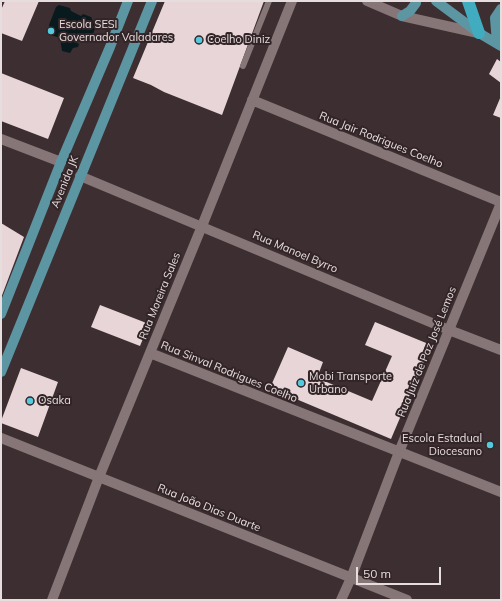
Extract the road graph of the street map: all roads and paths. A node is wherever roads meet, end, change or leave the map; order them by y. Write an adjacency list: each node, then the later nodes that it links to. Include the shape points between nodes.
1 (128, 1): 16 (main road, Avenida JK)
2 (152, 1): 17 (main road, Avenida JK)
3 (269, 1): 13 (lane)
4 (292, 1): 14 (street, Rua Moreira Sales)
5 (367, 1): 10 (street)
6 (416, 1): 10 (main road, via 410,11)
7 (436, 1): 11 (main road)
8 (468, 1): 11 (highway)
9 (501, 9): 12 (main road, via 496,18)
10 (402, 16): 11 (street)
11 (478, 32): 12 (main road)
12 (499, 45)
13 (243, 66)
14 (252, 100): 18 (street, Rua Jair Rodrigues Coelho); 19 (street, Rua Moreira Sales)
15 (1, 139): 16 (street)
16 (60, 162): 20 (main road, Avenida JK)
17 (80, 176): 19 (street, Rua Manoel Byrro); 24 (main road, Avenida JK)
18 (501, 202): 21 (street, Rua Juiz de Paz José Lemos)
19 (202, 226): 21 (street, Rua Manoel Byrro); 23 (street, Rua Moreira Sales)
20 (1, 314)
21 (449, 330): 22 (street, Rua Manoel Byrro); 26 (street, Rua Juiz de Paz José Lemos)
22 (501, 350)
23 (150, 353): 26 (street, Rua Sinval Rodrigues Coelho); 27 (street, Rua Moreira Sales)
24 (1, 372)
25 (1, 438): 27 (street, Rua João Dias Duarte)
26 (399, 452): 28 (street, Rua Sinval Rodrigues Coelho); 29 (street, Rua Juiz de Paz José Lemos)
27 (99, 477): 29 (street, Rua João Dias Duarte); 30 (street, Rua Moreira Sales)
28 (501, 492)
29 (351, 578): 31 (street, Rua Juiz de Paz José Lemos); 32 (street, Rua João Dias Duarte)
30 (52, 600)
31 (341, 600)
32 (407, 600)

